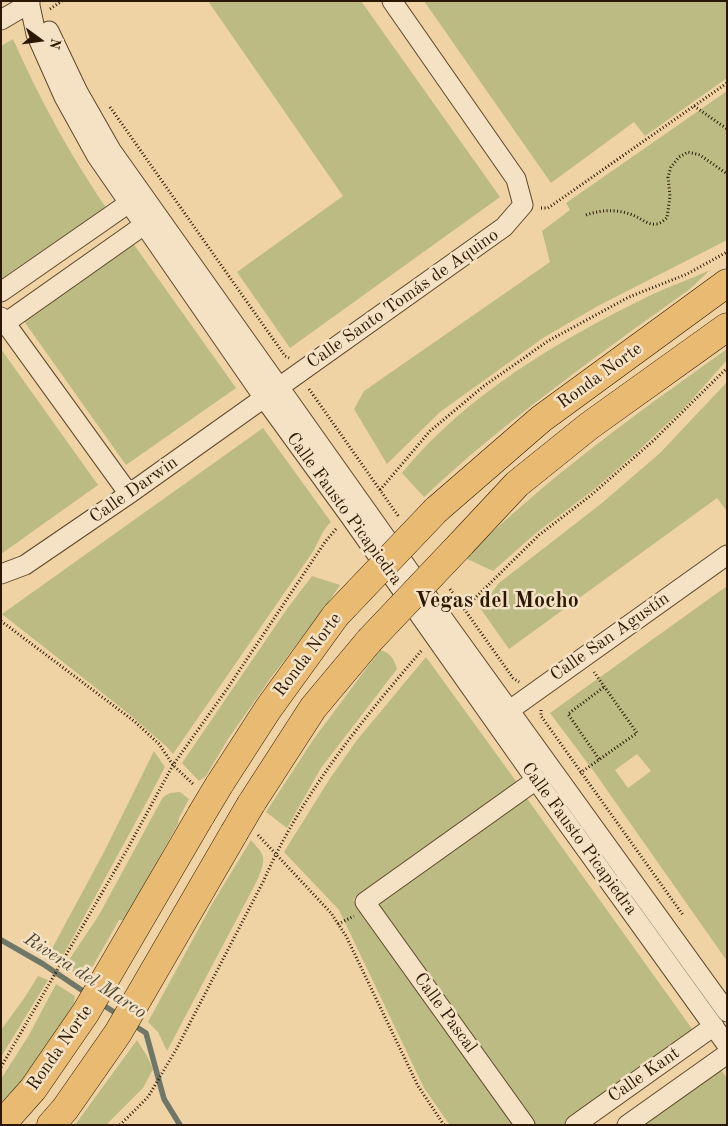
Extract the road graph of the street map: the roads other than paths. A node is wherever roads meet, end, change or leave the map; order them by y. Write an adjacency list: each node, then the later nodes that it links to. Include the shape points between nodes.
1 (392, 1): 10 (street, Calle Santo Tomás de Aquino, via 516,179 523,205 504,227)
2 (30, 2): 3 (street); 4 (street, Calle Fausto Picapiedra, via 36,34 64,97 96,155); 10 (street, Calle Fausto Picapiedra, via 111,150)
3 (1, 20)
4 (129, 203): 5 (street, Calle Fausto Picapiedra); 7 (street)
5 (144, 225): 8 (street); 10 (street, Calle Fausto Picapiedra)
6 (727, 283): 19 (highway, Ronda Norte, bridge, via 541,419 436,510 336,615 268,709 207,785 201,815 86,1012 33,1090)
7 (1, 292)
8 (3, 322): 11 (street)
9 (727, 327): 20 (highway, Ronda Norte, bridge, via 589,426 524,478 369,642 313,708 251,804 246,834 167,949 118,1033)
10 (271, 393): 11 (street, Calle Darwin); 14 (street, Calle Fausto Picapiedra, via 349,515 441,630)
11 (129, 494): 13 (street, Calle Darwin, via 25,565)
12 (727, 555): 14 (street, Calle San Agustín)
13 (1, 574)
14 (502, 715): 15 (street, Calle Fausto Picapiedra); 16 (street, Calle Fausto Picapiedra, via 563,785)
15 (536, 780): 16 (street, Calle Fausto Picapiedra); 21 (street, Calle Pascal, via 365,902)
16 (720, 1019): 17 (street, Calle Fausto Picapiedra); 22 (street, Calle Kant)
17 (727, 1045)
18 (727, 1054): 23 (street, Calle Kant)
19 (1, 1124)
20 (51, 1125)
21 (525, 1125)
22 (575, 1125)
23 (627, 1125)

